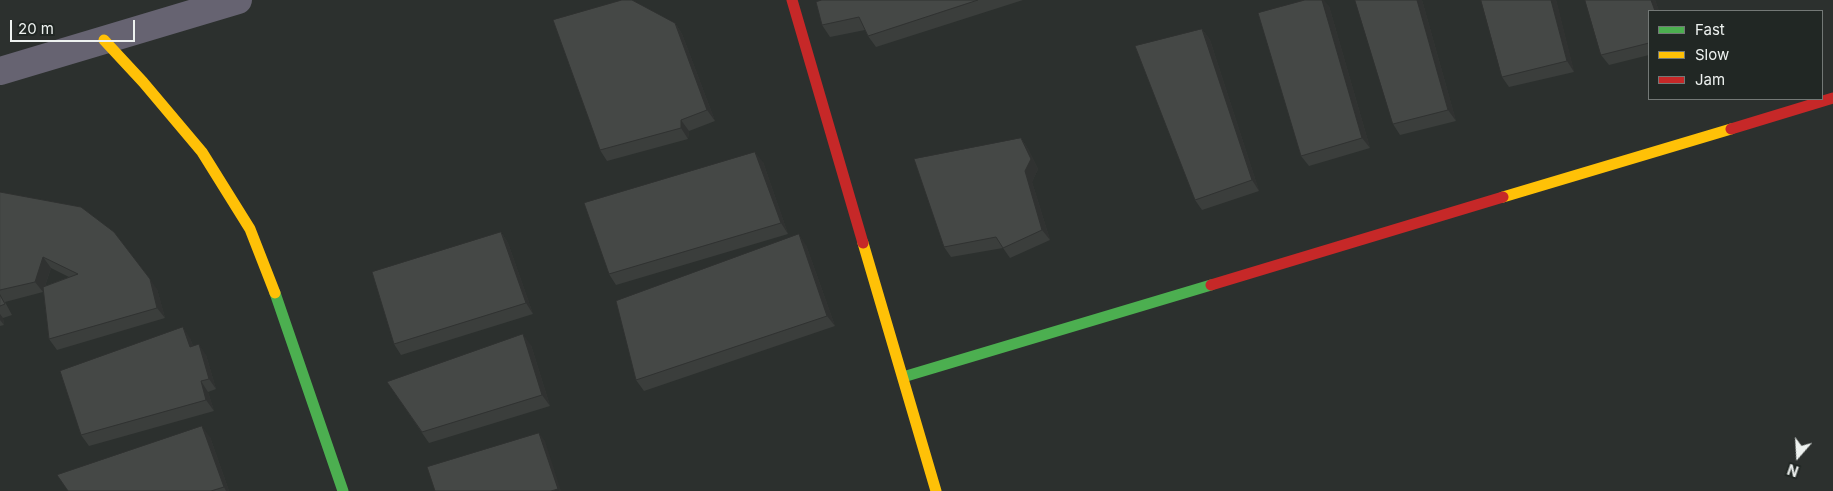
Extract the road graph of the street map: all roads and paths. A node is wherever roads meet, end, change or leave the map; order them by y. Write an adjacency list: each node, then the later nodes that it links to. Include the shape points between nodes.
1 (238, 0): 3 (street)
2 (792, 0): 6 (street)
3 (104, 40): 4 (street); 7 (street, via 202,152 250,229 283,314)
4 (0, 71)
5 (1833, 98): 6 (street)
6 (903, 377): 8 (street)
7 (343, 491)
8 (936, 491)

